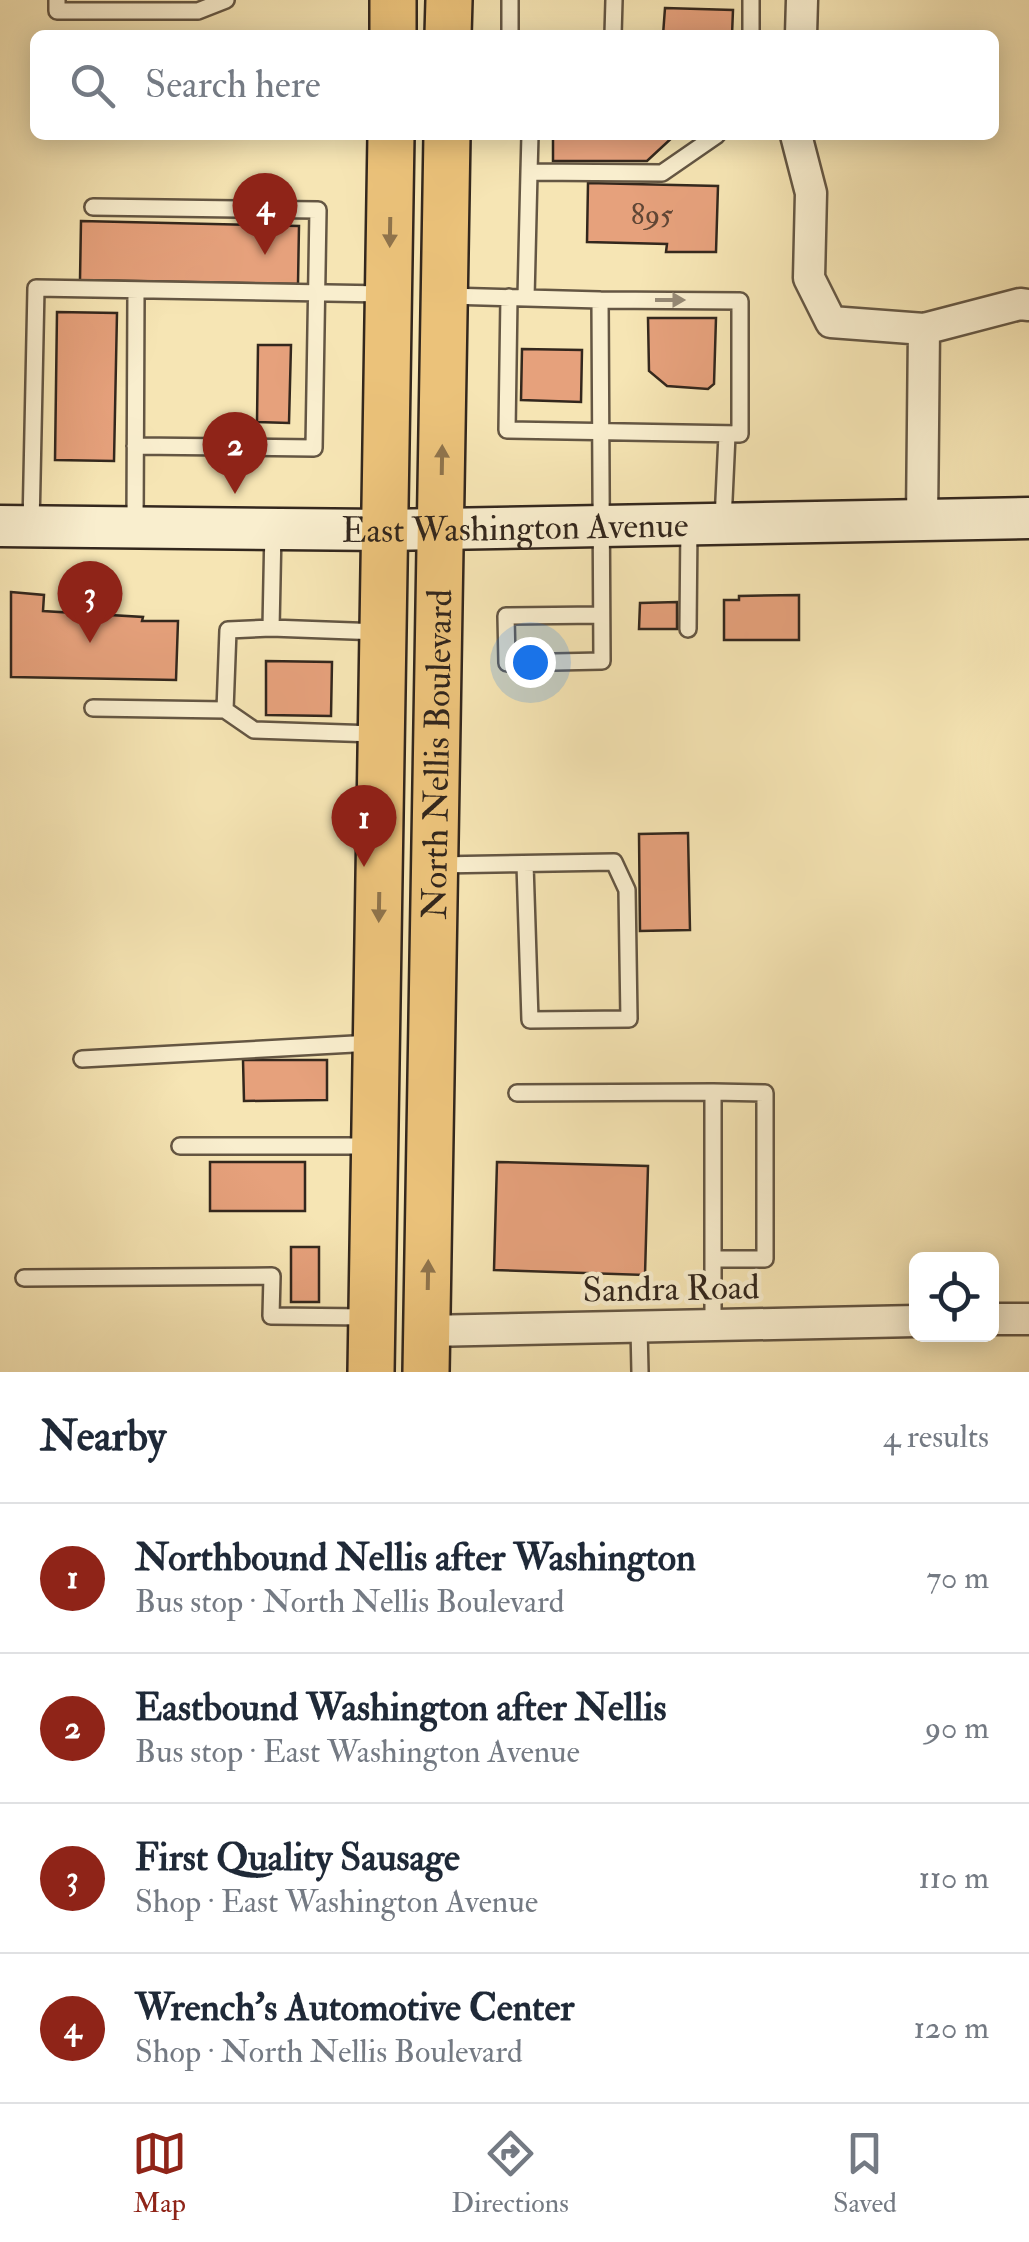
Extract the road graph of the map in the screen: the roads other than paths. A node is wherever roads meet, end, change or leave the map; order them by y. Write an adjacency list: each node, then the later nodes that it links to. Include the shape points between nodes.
1 (57, 0): 2 (lane, via 57,11 198,11)
2 (226, 0)
3 (393, 0): 9 (main road)
4 (449, 0): 10 (main road)
5 (510, 0): 11 (lane)
6 (614, 0): 12 (lane)
7 (751, 0): 13 (lane)
8 (802, 0): 14 (street)
9 (393, 30)
10 (448, 30)
11 (510, 30)
12 (614, 30)
13 (752, 30)
14 (801, 30)
15 (391, 140): 24 (main road, North Nellis Boulevard, one-way to 24)
16 (446, 140): 25 (main road, North Nellis Boulevard)
17 (530, 140): 20 (lane)
18 (710, 140): 20 (lane, via 662,173)
19 (797, 140): 29 (street, via 810,193 810,278 821,308 831,322)
20 (529, 172): 26 (lane)
21 (94, 207): 23 (lane, via 318,210)
22 (136, 290): 23 (lane); 32 (lane); 36 (lane, via 36,288)
23 (316, 292): 24 (lane); 32 (lane, via 314,448)
24 (389, 294): 41 (main road, North Nellis Boulevard)
25 (444, 296): 26 (lane); 40 (main road, North Nellis Boulevard, one-way to 25)
26 (517, 297): 27 (lane); 30 (lane, via 508,430)
27 (600, 300): 30 (lane); 31 (lane, one-way to 31, via 740,300 740,434)
28 (1029, 305): 29 (street)
29 (924, 328): 34 (street)
30 (600, 432): 31 (lane); 37 (lane)
31 (727, 435): 35 (lane)
32 (135, 446): 38 (lane)
33 (1029, 518): 34 (main road, East Washington Avenue)
34 (922, 520): 35 (main road, East Washington Avenue)
35 (706, 524): 37 (main road, East Washington Avenue); 44 (lane)
36 (15, 526): 38 (main road, East Washington Avenue)
37 (599, 526): 40 (main road, East Washington Avenue); 42 (lane)
38 (135, 527): 39 (main road, East Washington Avenue)
39 (273, 528): 41 (main road, East Washington Avenue); 43 (lane)
40 (441, 529): 41 (main road, East Washington Avenue); 50 (main road, North Nellis Boulevard)
41 (386, 530): 45 (main road, North Nellis Boulevard)
42 (601, 615): 42 (lane, via 602,661 507,663 506,616)
43 (272, 628): 45 (lane); 47 (lane, via 228,630)
44 (688, 629)
45 (384, 632): 48 (main road, North Nellis Boulevard)
46 (94, 708): 47 (lane)
47 (225, 710): 48 (lane, via 254,730)
48 (382, 734): 51 (main road, North Nellis Boulevard, one-way to 51)
49 (524, 864): 49 (lane, via 530,1020 629,1018 627,890 614,862); 50 (lane)
50 (435, 865): 65 (main road, North Nellis Boulevard, one-way to 50)
51 (376, 1043): 52 (lane); 56 (main road, North Nellis Boulevard)
52 (82, 1059)
53 (517, 1092): 54 (lane)
54 (713, 1092): 57 (lane); 57 (lane, via 765,1092 765,1259)
55 (180, 1146): 56 (lane)
56 (375, 1146): 59 (main road, North Nellis Boulevard)
57 (713, 1259): 63 (lane)
58 (24, 1278): 59 (lane, via 272,1276 271,1316)
59 (372, 1317): 66 (main road, North Nellis Boulevard)
60 (1029, 1319): 61 (street)
61 (999, 1320)
62 (909, 1321): 63 (street, Sandra Road)
63 (713, 1325): 64 (street, Sandra Road)
64 (639, 1327): 65 (street, Sandra Road); 67 (lane)
65 (427, 1351)
66 (371, 1372)
67 (640, 1372)

